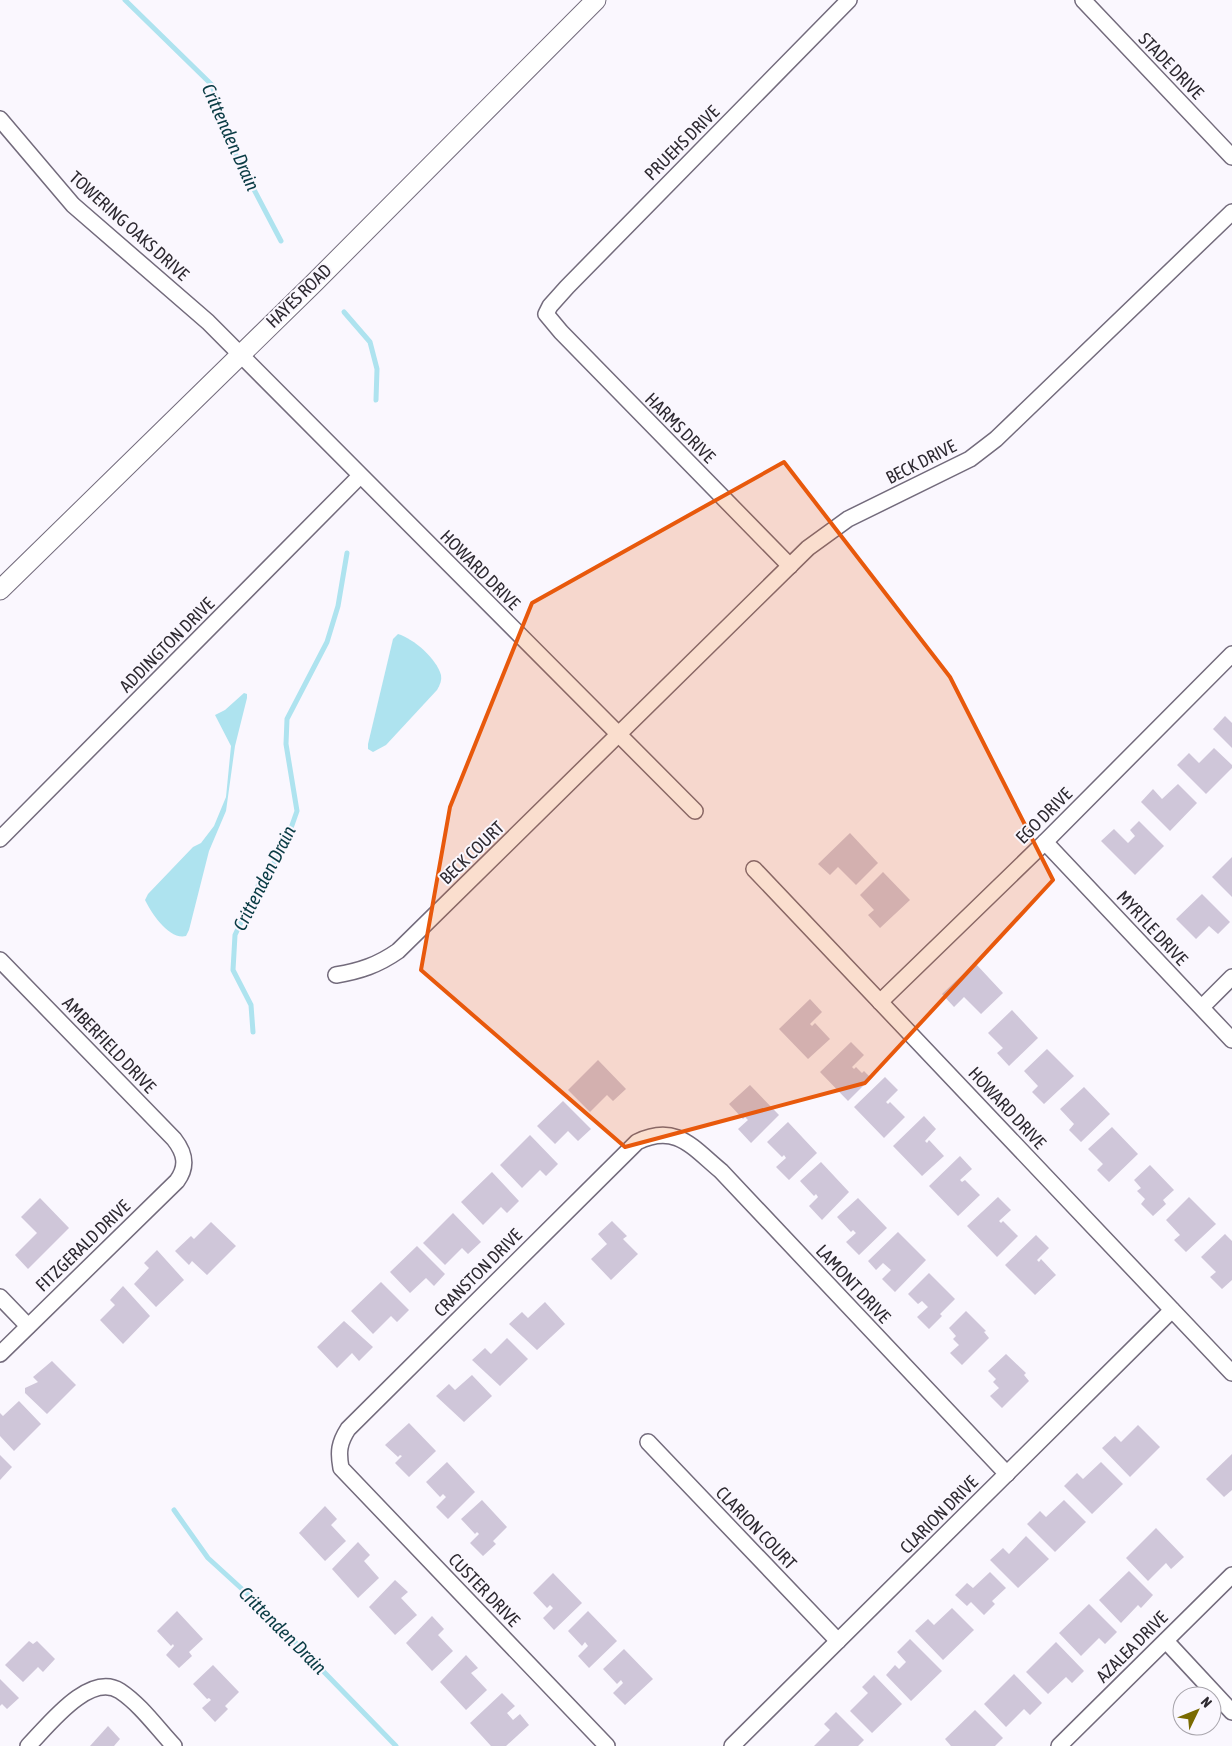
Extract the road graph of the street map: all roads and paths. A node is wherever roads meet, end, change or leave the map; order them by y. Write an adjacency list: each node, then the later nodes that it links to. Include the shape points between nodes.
1 (596, 0): 8 (street, HAYES ROAD)
2 (849, 0): 7 (street, PRUEHS DRIVE, via 566,287)
3 (1083, 0): 5 (street, STADE DRIVE)
4 (0, 119): 8 (street, TOWERING OAKS DRIVE, via 73,205 208,322)
5 (1232, 157)
6 (1232, 212): 10 (street, BECK DRIVE, via 996,440 970,459 848,519 808,548)
7 (546, 314): 10 (street, HARMS DRIVE)
8 (240, 354): 9 (street, HOWARD DRIVE); 11 (street, HAYES ROAD)
9 (360, 476): 13 (street, HOWARD DRIVE); 15 (street, ADDINGTON DRIVE)
10 (790, 566): 13 (street, BECK DRIVE)
11 (0, 590)
12 (1232, 654): 16 (street, EGO DRIVE)
13 (619, 735): 14 (street, HOWARD DRIVE); 19 (street, BECK COURT, via 398,951 365,970)
14 (696, 811)
15 (0, 839)
16 (1045, 842): 21 (street, EGO DRIVE); 22 (street, MYRTLE DRIVE)
17 (754, 870): 21 (street, HOWARD DRIVE)
18 (0, 960): 25 (street, AMBERFIELD DRIVE, via 174,1139)
19 (336, 975)
20 (1232, 976): 22 (street)
21 (880, 1002): 27 (street, HOWARD DRIVE)
22 (1202, 1007): 23 (street, MYRTLE DRIVE)
23 (1232, 1040)
24 (663, 1134): 32 (street, CRANSTON DRIVE, via 651,1135 637,1142 362,1415 340,1442); 33 (street, LAMONT DRIVE, via 678,1136 721,1171)
25 (184, 1161): 28 (street, FITZGERALD DRIVE, via 183,1172 177,1181)
26 (0, 1297): 28 (street)
27 (1172, 1310): 30 (street, HOWARD DRIVE); 33 (street, CLARION DRIVE)
28 (28, 1326): 29 (street, FITZGERALD DRIVE)
29 (0, 1354)
30 (1232, 1373)
31 (648, 1442): 35 (street, CLARION COURT)
32 (339, 1457): 40 (street, CUSTER DRIVE, via 341,1468)
33 (1007, 1474): 35 (street, CLARION DRIVE)
34 (1232, 1575): 36 (street, AZALEA DRIVE)
35 (838, 1641): 41 (street, CLARION DRIVE)
36 (1166, 1641): 37 (street); 42 (street, AZALEA DRIVE)
37 (1232, 1712)
38 (28, 1746): 39 (street, via 91,1688 118,1690)
39 (174, 1746)
40 (607, 1746)
41 (732, 1746)
42 (1059, 1746)

